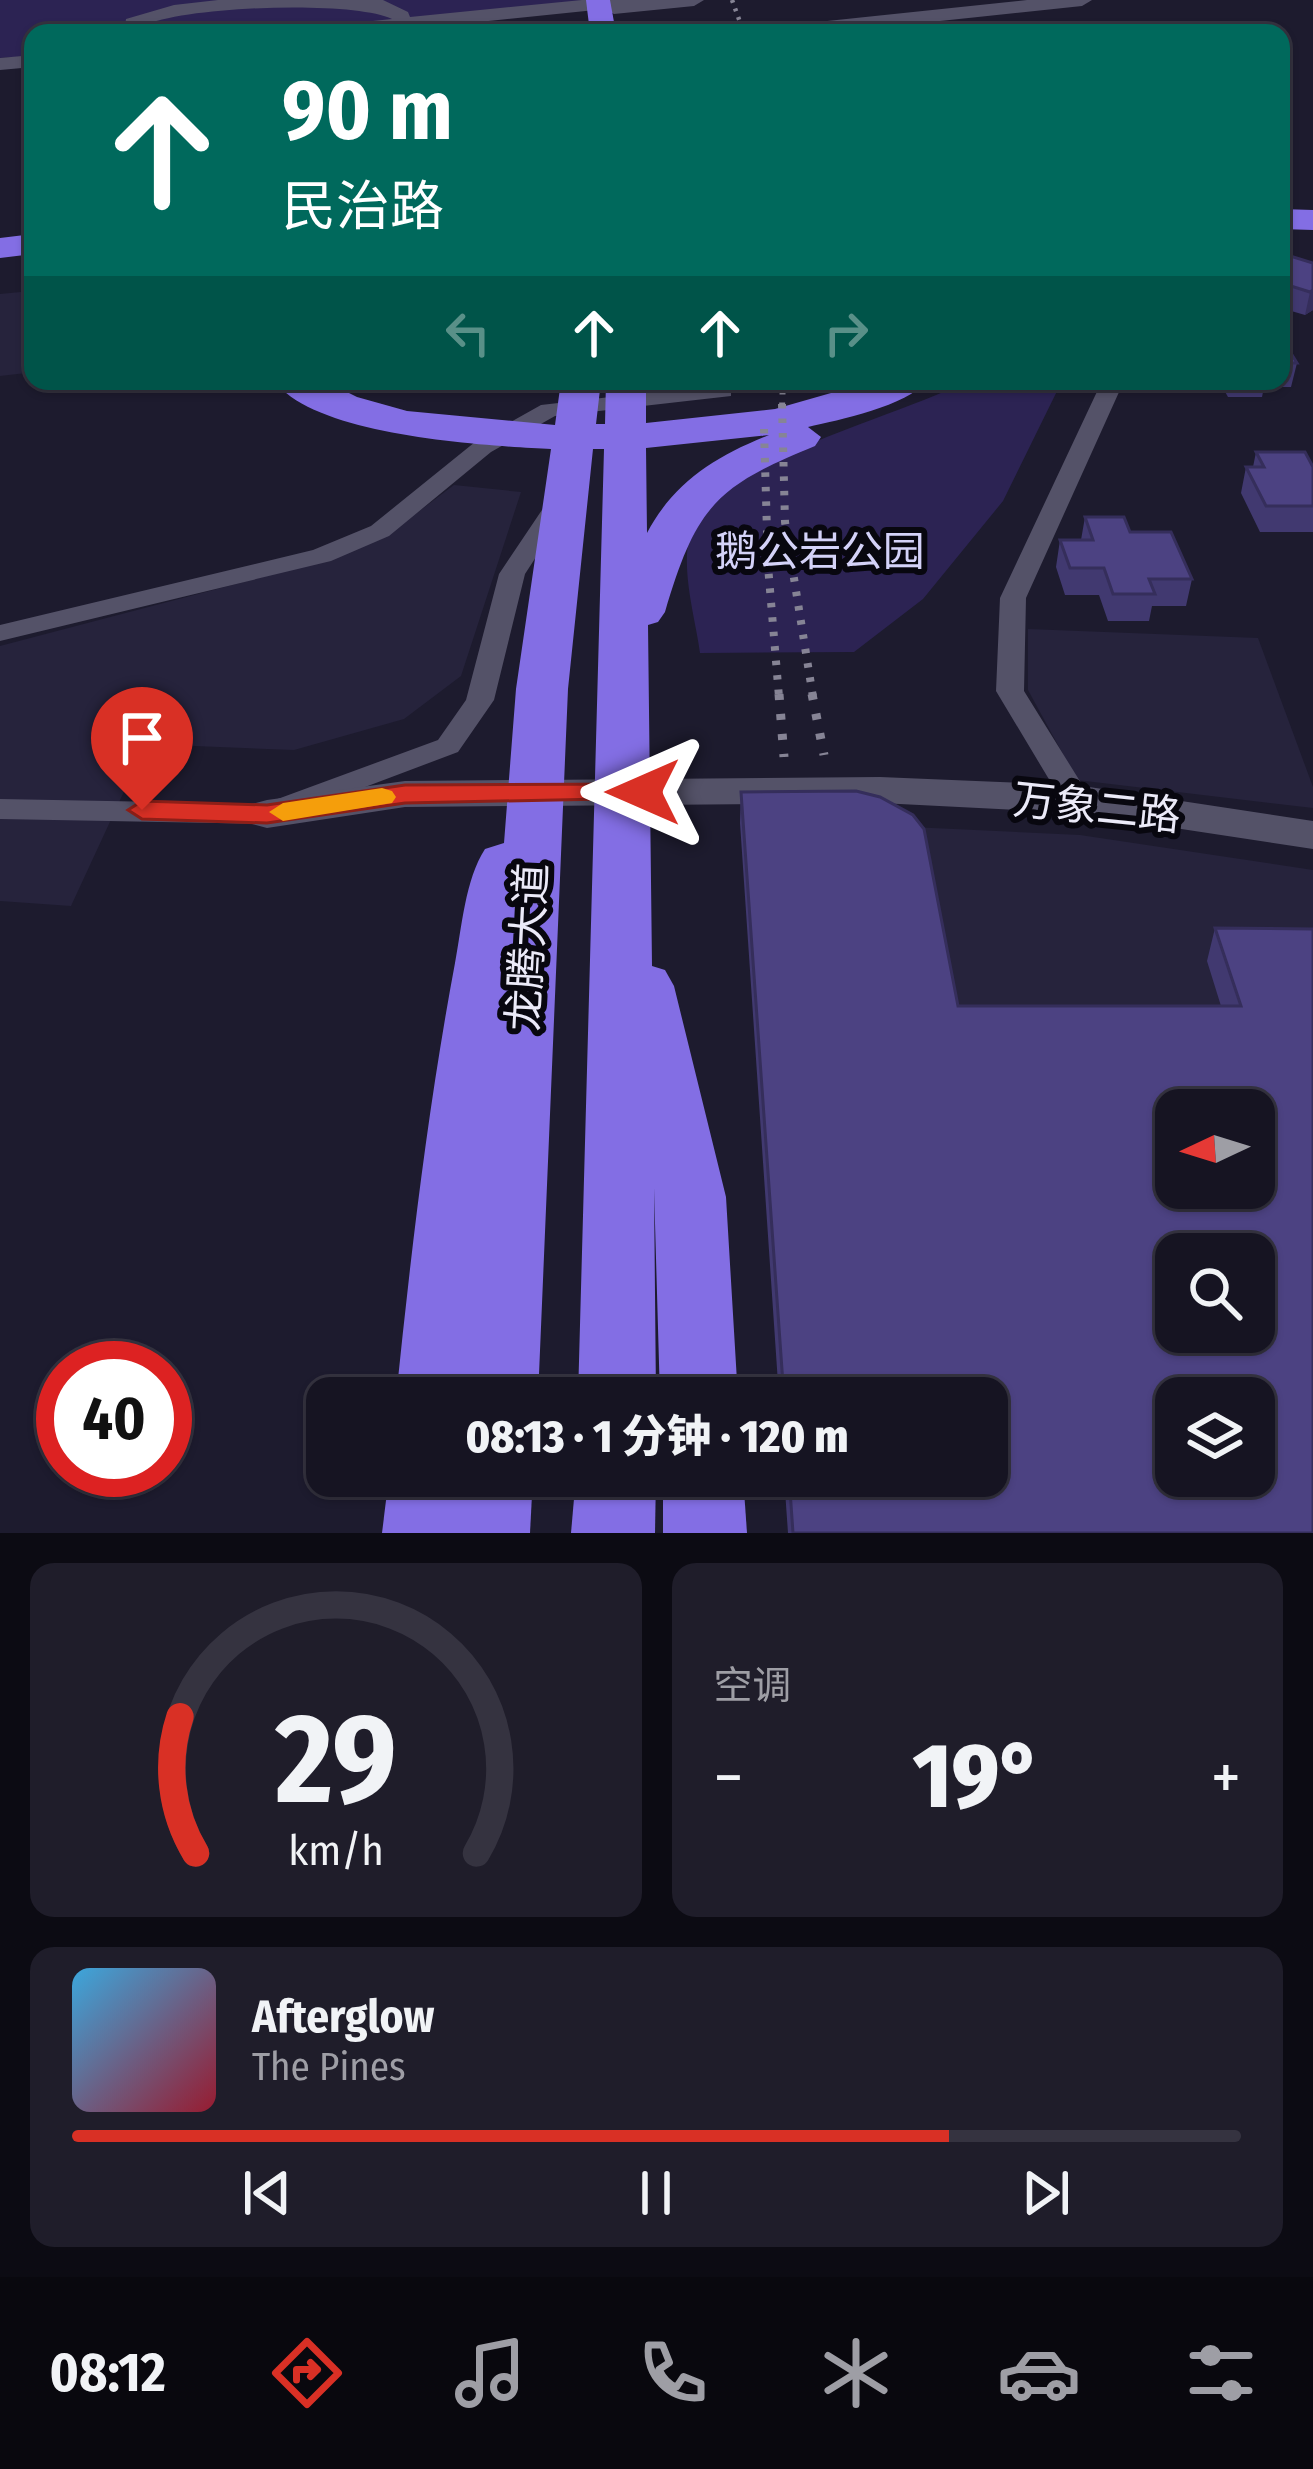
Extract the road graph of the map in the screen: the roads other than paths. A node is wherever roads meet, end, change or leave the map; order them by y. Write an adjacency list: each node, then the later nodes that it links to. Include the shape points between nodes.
1 (640, 0): 7 (main road)
2 (694, 0): 8 (main road)
3 (706, 0): 9 (main road)
4 (1082, 0): 10 (main road)
5 (402, 16): 6 (main road, via 362,1 172,8)
6 (133, 24)
7 (404, 24)
8 (466, 24)
9 (529, 24)
10 (855, 24)
11 (312, 390): 16 (highway, via 358,414 434,428 611,436 764,423)
12 (353, 390): 15 (highway, via 439,412 598,422 750,410)
13 (579, 390): 20 (highway, 龙腾大道)
14 (627, 390): 21 (highway)
15 (842, 390)
16 (882, 390)
17 (923, 390): 21 (highway, via 742,459)
18 (1109, 390): 24 (street, via 1013,598 1010,691)
19 (723, 391): 22 (street, via 549,410 483,447 380,531 322,556)
20 (562, 497): 23 (highway, 龙腾大道); 27 (street, via 512,574 480,700 448,746)
21 (643, 530): 30 (highway, via 622,678)
22 (0, 633)
23 (542, 689): 31 (highway, via 484,960); 32 (highway, 龙腾大道)
24 (1076, 799): 25 (main road, 万象二路); 28 (main road, 万象二路)
25 (887, 802): 27 (main road); 29 (main road, 万象二路)
26 (0, 809): 27 (street)
27 (267, 814)
28 (1313, 835)
29 (1313, 857)
30 (623, 900): 33 (highway); 34 (highway, via 692,1197)
31 (437, 1377)
32 (500, 1377)
33 (617, 1377)
34 (699, 1377)
35 (427, 1497): 39 (highway)
36 (491, 1497): 40 (highway)
37 (615, 1497): 41 (highway)
38 (704, 1497): 42 (highway)
39 (424, 1533)
40 (488, 1533)
41 (613, 1533)
42 (705, 1533)

